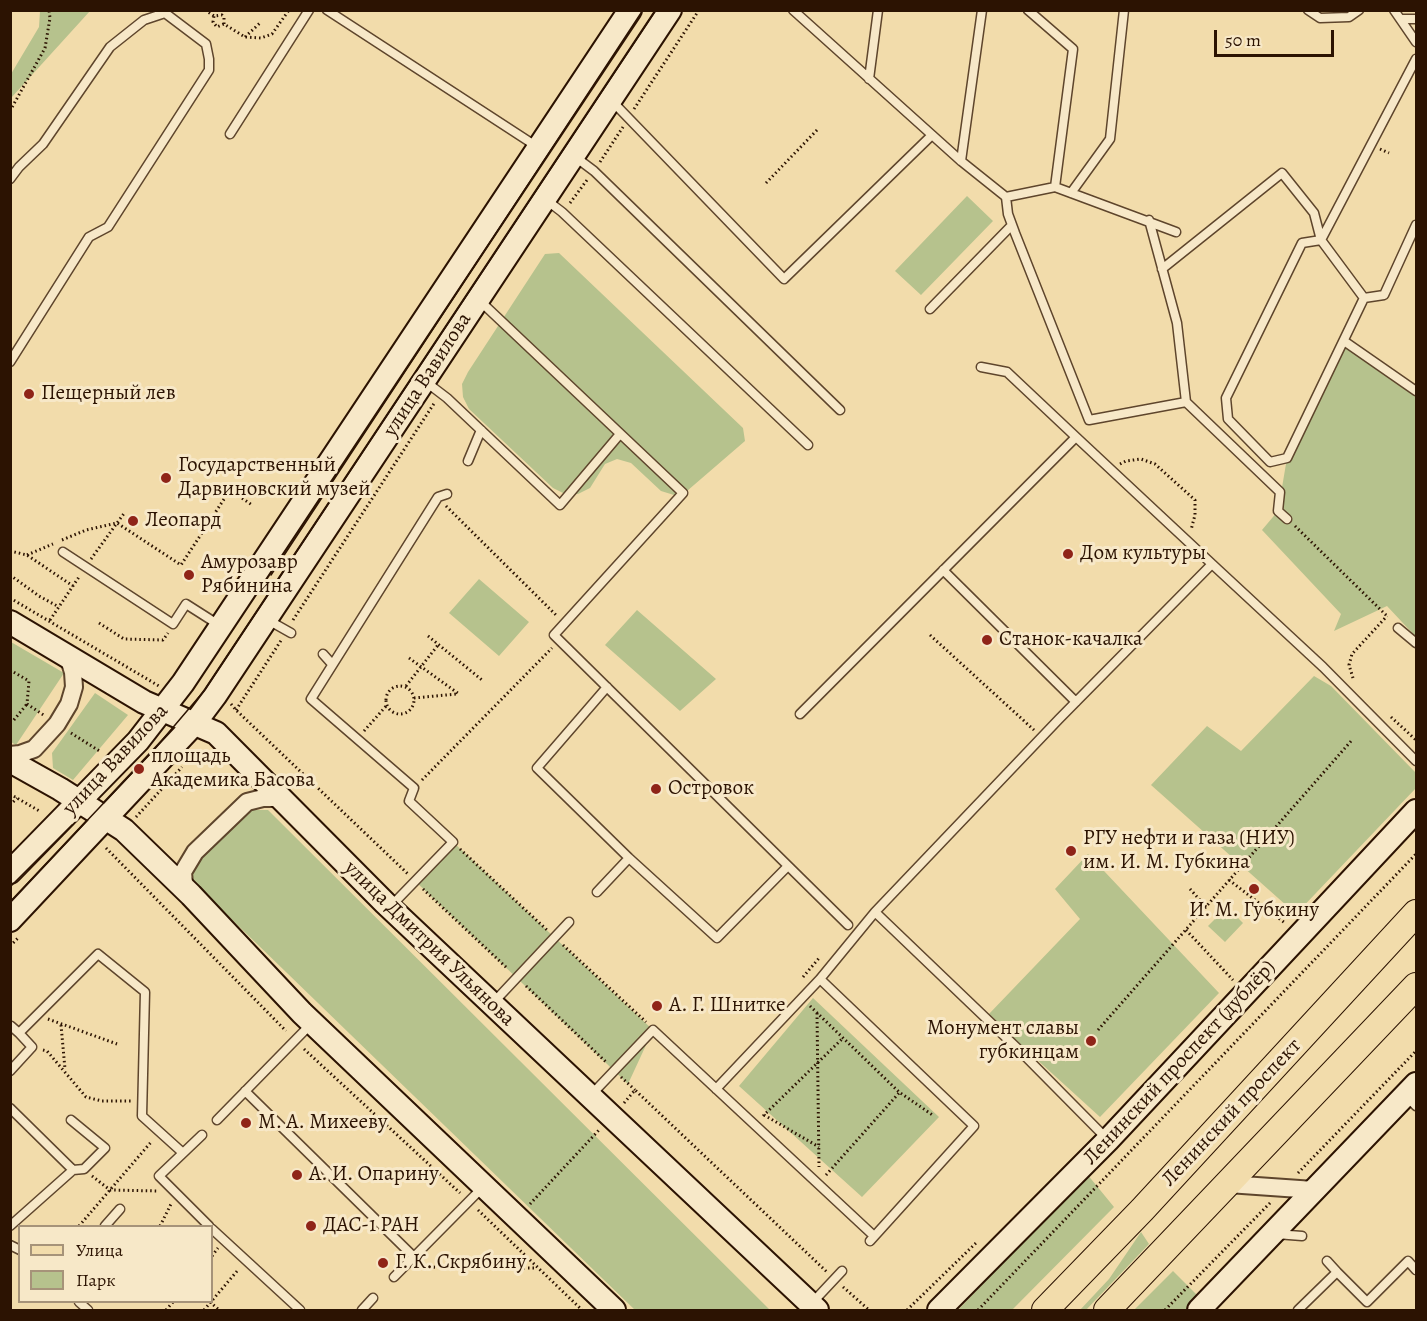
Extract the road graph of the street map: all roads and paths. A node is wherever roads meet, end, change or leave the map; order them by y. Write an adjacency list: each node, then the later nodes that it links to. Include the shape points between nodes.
1 (49, 10): 27 (path, via 45,48)
2 (205, 10): 17 (path)
3 (289, 10): 22 (path, via 272,34)
4 (309, 10): 30 (lane)
5 (327, 10): 32 (lane)
6 (630, 10): 32 (main road, улица Вавилова)
7 (670, 10): 26 (main road, улица Вавилова)
8 (699, 10): 28 (path)
9 (793, 10): 25 (lane)
10 (878, 10): 25 (lane)
11 (982, 10): 36 (lane)
12 (1028, 10): 40 (lane, via 1073,50)
13 (1124, 10): 41 (lane, via 1110,139)
14 (1308, 10): 15 (lane, via 1320,18 1349,17)
15 (1359, 10)
16 (1394, 10): 18 (lane)
17 (214, 16): 21 (path, via 222,15); 21 (path, via 215,26)
18 (1401, 19): 19 (lane); 23 (lane)
19 (1416, 19)
20 (260, 23): 22 (path)
21 (224, 24): 22 (path)
22 (245, 37)
23 (1416, 42)
24 (1416, 59): 48 (lane)
25 (868, 79): 31 (lane)
26 (611, 100): 28 (lane); 35 (main road, улица Вавилова)
27 (10, 111)
28 (629, 118): 31 (lane, via 784,279); 37 (path)
29 (818, 129): 39 (path)
30 (230, 134)
31 (933, 135): 36 (lane)
32 (539, 148): 87 (main road, улица Вавилова)
33 (1380, 149): 34 (path)
34 (1389, 153)
35 (573, 156): 37 (lane); 43 (main road, улица Вавилова)
36 (961, 161): 42 (lane)
37 (594, 171): 43 (path); 59 (lane)
38 (10, 179): 54 (lane, via 43,144 110,47 144,20 165,14 206,44 208,70 108,227 89,237)
39 (766, 183)
40 (1055, 188): 41 (lane); 42 (lane)
41 (1071, 193): 44 (lane)
42 (1006, 197): 45 (lane)
43 (554, 206): 51 (main road, улица Вавилова); 63 (lane)
44 (1149, 220): 47 (lane); 49 (lane)
45 (1012, 225): 52 (lane); 58 (lane, via 1089,420)
46 (1416, 225): 50 (lane, via 1384,295)
47 (1176, 232)
48 (1321, 240): 49 (lane, via 1314,213 1282,173); 50 (lane); 53 (lane, via 1302,243 1226,398 1228,419 1270,462 1287,458)
49 (1162, 269): 58 (lane, via 1177,322)
50 (1364, 298): 53 (lane)
51 (478, 300): 56 (main road, улица Вавилова); 61 (lane)
52 (930, 309)
53 (1344, 341): 57 (lane)
54 (10, 362)
55 (981, 367): 62 (lane, via 1008,372)
56 (433, 387): 60 (lane); 83 (main road, улица Вавилова); 89 (path)
57 (1416, 391)
58 (1186, 402): 69 (lane, via 1280,492 1278,511)
59 (840, 410)
60 (481, 430): 61 (lane, via 560,505); 64 (lane)
61 (620, 434): 86 (lane, via 683,493)
62 (1076, 437): 65 (lane); 77 (lane)
63 (808, 445)
64 (468, 461)
65 (1111, 469): 72 (lane); 72 (path, via 1126,461 1142,459 1155,464 1195,500 1196,515)
66 (442, 496): 86 (path); 99 (lane)
67 (252, 505): 70 (path, via 230,490 181,565)
68 (125, 512): 70 (path)
69 (1287, 519): 82 (path)
70 (117, 524): 71 (path); 75 (path, via 86,530)
71 (110, 533)
72 (1187, 540): 76 (lane)
73 (10, 551): 75 (path)
74 (63, 552): 87 (lane, via 173,624 186,604)
75 (27, 555): 79 (path)
76 (1212, 564): 107 (lane); 119 (lane, via 1323,667)
77 (943, 570): 107 (lane); 111 (lane)
78 (10, 575): 81 (path)
79 (73, 586)
80 (10, 598): 104 (path)
81 (59, 607)
82 (1387, 616): 88 (path); 102 (path, via 1352,654 1349,665)
83 (267, 619): 89 (lane); 113 (main road, улица Вавилова)
84 (10, 622): 97 (main road, улица Дмитрия Ульянова)
85 (99, 623): 92 (path, via 124,639)
86 (564, 623): 93 (lane, via 554,635)
87 (222, 626): 110 (main road, улица Вавилова)
88 (1398, 628): 94 (lane)
89 (289, 632): 137 (path, via 236,710)
90 (930, 635): 114 (path)
91 (428, 636): 95 (path)
92 (163, 640)
93 (560, 641): 105 (lane); 121 (path)
94 (1416, 643)
95 (438, 645): 100 (path); 101 (path)
96 (322, 654): 99 (lane)
97 (68, 656): 110 (main road, улица Дмитрия Ульянова); 117 (street, via 74,687 69,704 34,749)
98 (409, 658): 100 (path)
99 (332, 664): 115 (lane, via 311,699)
100 (421, 666): 103 (path); 106 (path, via 459,694)
101 (482, 680)
102 (1356, 685)
103 (406, 686): 106 (path); 109 (path, via 392,688 386,696)
104 (160, 687)
105 (607, 687): 133 (lane, via 537,768); 134 (lane)
106 (414, 698): 109 (path, via 405,713 392,712)
107 (1076, 702): 114 (lane)
108 (27, 704): 112 (path, via 14,722)
109 (387, 705): 115 (path)
110 (163, 710): 113 (main road, улица Дмитрия Ульянова); 125 (main road, улица Вавилова, via 138,741)
111 (800, 714)
112 (10, 720)
113 (194, 724): 124 (main road, улица Дмитрия Ульянова, via 216,733); 129 (main road, улица Вавилова)
114 (1042, 738): 143 (lane)
115 (358, 740): 121 (lane)
116 (1352, 740): 136 (path)
117 (10, 755)
118 (10, 761): 125 (main road)
119 (1416, 761)
120 (187, 762): 130 (path)
121 (414, 788): 137 (lane, via 409,801 453,842)
122 (10, 794): 123 (path)
123 (17, 798): 126 (path); 128 (path)
124 (281, 798): 140 (street, via 247,802 195,852 183,872); 141 (main road, улица Дмитрия Ульянова)
125 (78, 800): 129 (main road); 135 (main road, улица Вавилова)
126 (10, 805)
127 (1416, 811): 186 (main road, Ленинский проспект (дублёр))
128 (47, 817)
129 (106, 818): 140 (main road, via 124,830); 145 (main road, улица Вавилова)
130 (135, 818)
131 (106, 848): 164 (path)
132 (1416, 854): 223 (path)
133 (629, 858): 134 (lane, via 717,938); 139 (lane)
134 (788, 866): 147 (lane)
135 (10, 872)
136 (1229, 880): 142 (path); 148 (path)
137 (415, 881): 141 (lane); 150 (path)
138 (1190, 889): 142 (path)
139 (597, 892)
140 (191, 895): 158 (main road)
141 (390, 907): 155 (main road, улица Дмитрия Ульянова)
142 (1206, 907): 149 (path)
143 (875, 912): 151 (lane); 186 (lane)
144 (1416, 913): 224 (main road, Ленинский проспект)
145 (10, 920)
146 (568, 922): 150 (lane)
147 (848, 925)
148 (1291, 928)
149 (1186, 929): 152 (path); 161 (path)
150 (517, 978): 155 (lane); 168 (path)
151 (820, 979): 154 (lane); 191 (lane, via 974,1126 872,1238)
152 (1237, 983)
153 (1416, 986): 192 (main road)
154 (802, 999): 156 (path); 171 (lane)
155 (492, 1004): 176 (main road, улица Дмитрия Ульянова)
156 (817, 1013): 163 (path); 167 (path)
157 (38, 1015): 159 (path); 162 (lane); 177 (lane, via 98,954 138,986 145,992)
158 (312, 1023): 164 (lane); 196 (main road)
159 (61, 1024): 165 (path); 170 (path)
160 (11, 1026): 162 (lane)
161 (1098, 1030)
162 (19, 1034): 166 (lane)
163 (843, 1038): 167 (path); 174 (path)
164 (295, 1040): 173 (lane); 196 (path)
165 (117, 1044)
166 (33, 1047): 169 (lane); 170 (path, via 47,1051)
167 (818, 1062): 179 (path); 187 (path)
168 (615, 1070): 171 (lane, via 653,1030); 172 (path); 176 (lane)
169 (10, 1071)
170 (65, 1071): 177 (path, via 86,1097 102,1101)
171 (716, 1089): 183 (lane)
172 (635, 1090)
173 (245, 1091): 182 (lane); 206 (lane)
174 (899, 1092): 180 (path); 191 (path)
175 (1413, 1096): 194 (main road)
176 (589, 1097): 217 (main road, улица Дмитрия Ульянова)
177 (142, 1100): 184 (lane, via 142,1116)
178 (10, 1108): 190 (lane)
179 (764, 1115): 183 (path); 187 (path)
180 (934, 1116)
181 (71, 1120): 189 (lane, via 105,1148)
182 (216, 1120)
183 (754, 1124): 191 (lane)
184 (159, 1132): 188 (lane); 193 (path)
185 (202, 1135): 188 (lane)
186 (1108, 1140): 222 (main road, Ленинский проспект (дублёр))
187 (819, 1147): 191 (path)
188 (183, 1153): 195 (lane, via 159,1176)
189 (84, 1169): 190 (lane); 193 (path)
190 (73, 1170): 202 (lane)
191 (819, 1184)
192 (1228, 1184): 194 (street); 225 (main road)
193 (110, 1190): 195 (path); 198 (path)
194 (1314, 1190): 204 (main road)
195 (174, 1193): 200 (path); 201 (lane)
196 (476, 1194): 206 (lane); 210 (path); 221 (main road)
197 (120, 1209): 199 (lane)
198 (81, 1225)
199 (107, 1225)
200 (161, 1225)
201 (207, 1225)
202 (10, 1226)
203 (213, 1231): 208 (lane)
204 (1272, 1233): 205 (lane); 226 (main road)
205 (1302, 1236)
206 (414, 1257): 209 (lane)
207 (1327, 1261): 213 (lane)
208 (245, 1262): 216 (path); 218 (lane)
209 (405, 1266): 210 (path); 214 (lane)
210 (538, 1269): 220 (path)
211 (1416, 1270): 213 (lane, via 1408,1261 1367,1302)
212 (842, 1271): 217 (lane)
213 (1337, 1272): 227 (lane)
214 (394, 1277)
215 (373, 1298): 219 (lane)
216 (213, 1299)
217 (814, 1308)
218 (300, 1311)
219 (362, 1311)
220 (582, 1311)
221 (614, 1311)
222 (939, 1311)
223 (978, 1311)
224 (1045, 1311)
225 (1107, 1311)
226 (1199, 1311)
227 (1298, 1311)

